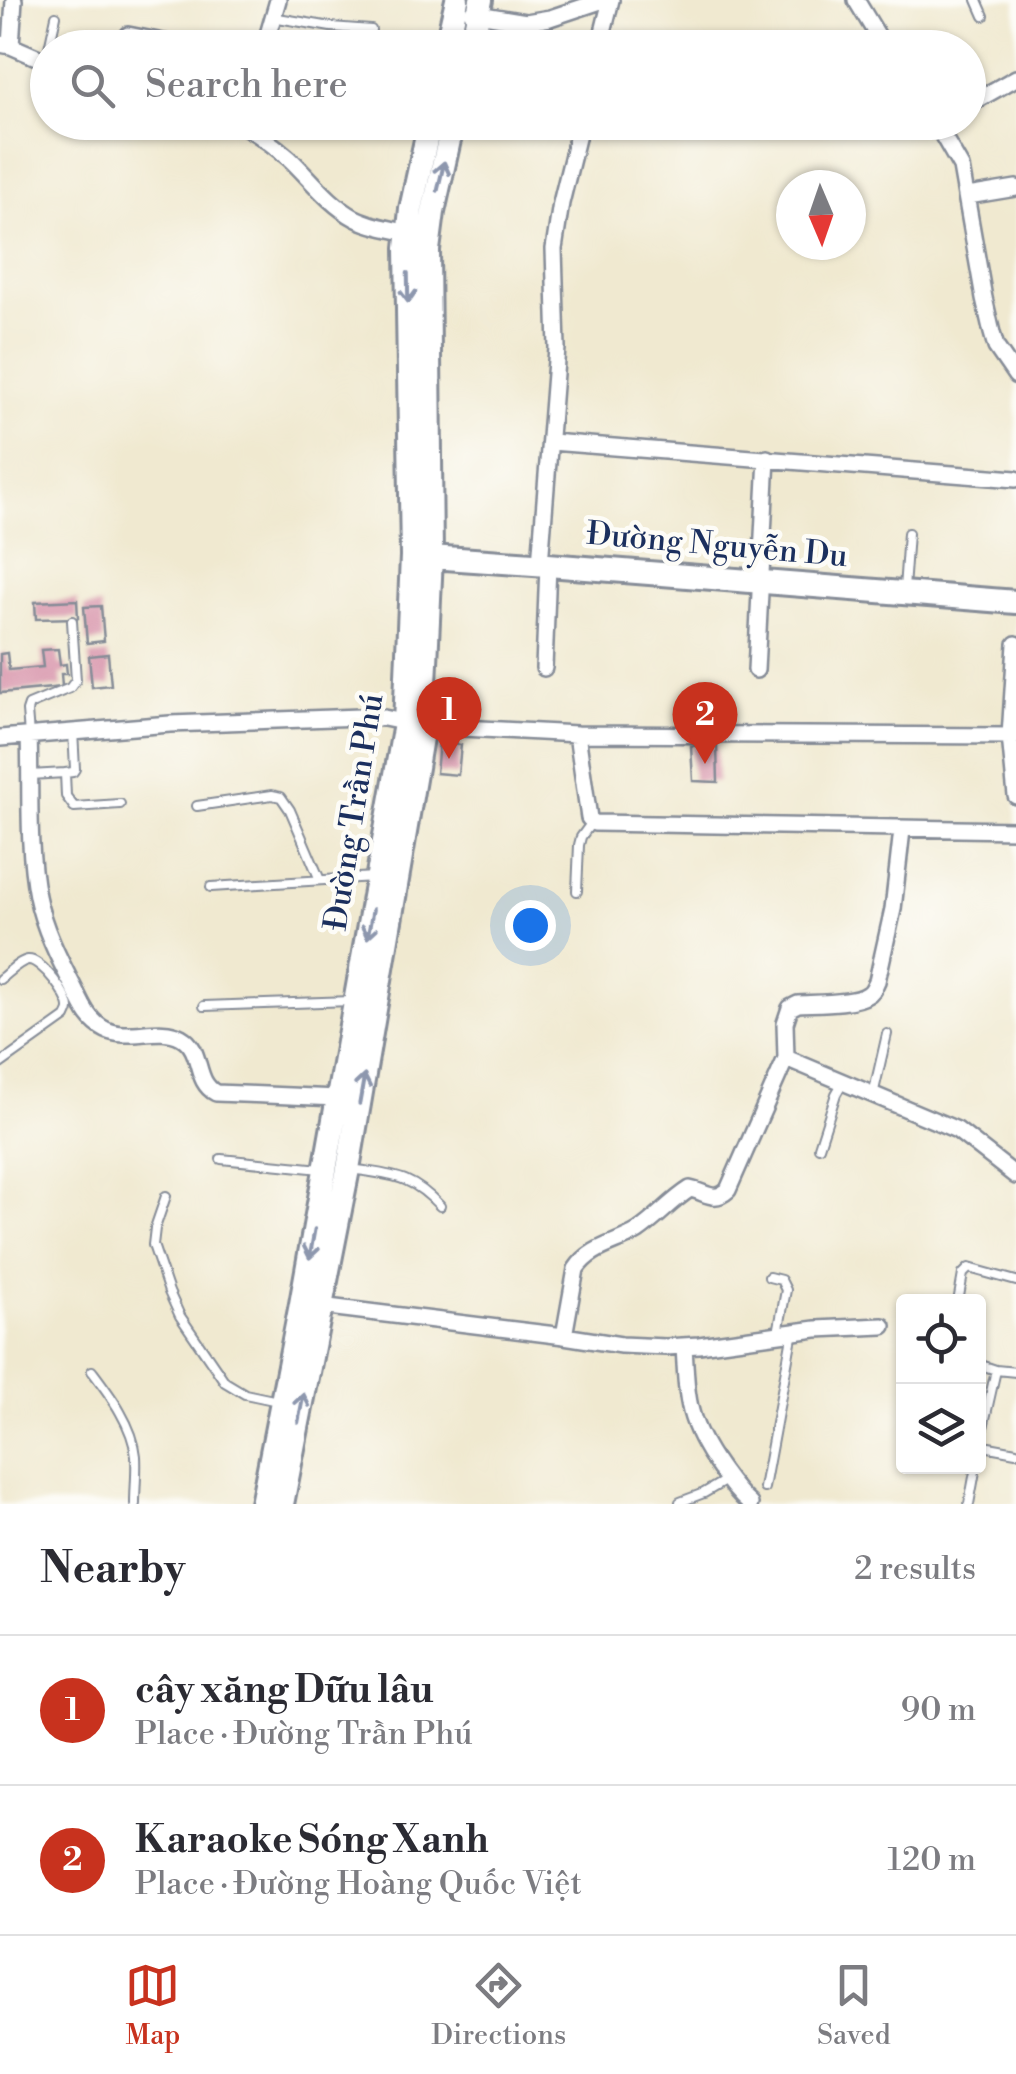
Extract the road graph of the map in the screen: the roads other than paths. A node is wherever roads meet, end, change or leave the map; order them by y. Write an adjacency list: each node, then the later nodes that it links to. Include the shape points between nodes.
1 (14, 0): 16 (street)
2 (278, 0): 9 (street)
3 (608, 0): 6 (street, via 526,22); 14 (street)
4 (856, 0): 15 (street)
5 (977, 0): 8 (lane)
6 (468, 6): 13 (main road)
7 (56, 16): 10 (lane)
8 (984, 16)
9 (272, 17): 11 (street); 12 (lane)
10 (53, 30)
11 (269, 30)
12 (371, 30)
13 (455, 30)
14 (603, 30)
15 (874, 30)
16 (6, 46)
17 (1016, 78): 18 (street)
18 (986, 95)
19 (267, 140): 26 (street, via 348,214)
20 (426, 140): 26 (main road, Đường Trần Phú, via 411,209)
21 (450, 140): 26 (main road, Đường Trần Phú, one-way to 21, via 433,212)
22 (577, 140): 28 (street, via 554,249)
23 (947, 140): 25 (street)
24 (1016, 188): 25 (street)
25 (968, 196): 27 (street, via 992,333)
26 (419, 235): 32 (main road, Đường Trần Phú, via 428,269)
27 (1016, 376)
28 (551, 442): 29 (street); 33 (street)
29 (766, 458): 30 (street); 34 (street)
30 (1016, 479)
31 (908, 534): 35 (lane)
32 (422, 557): 33 (main road, Đường Nguyễn Du); 41 (main road, Đường Trần Phú)
33 (544, 564): 34 (main road, Đường Nguyễn Du); 39 (street)
34 (761, 582): 35 (main road, Đường Nguyễn Du); 40 (street)
35 (904, 593): 36 (main road, Đường Nguyễn Du)
36 (1016, 602)
37 (72, 621): 44 (lane, via 76,680 30,704)
38 (1016, 644): 45 (street)
39 (544, 668)
40 (756, 670)
41 (414, 725): 42 (street, via 296,718); 43 (street); 55 (main road, Đường Trần Phú); 72 (main road, Đường Trần Phú, one-way to 41)
42 (73, 731): 44 (street); 47 (lane, via 75,771)
43 (577, 734): 45 (street); 52 (street)
44 (29, 735): 46 (street); 48 (street)
45 (1013, 736): 49 (street)
46 (0, 738)
47 (65, 773): 48 (lane); 50 (lane, via 74,808)
48 (30, 774): 59 (street, via 34,882)
49 (1016, 796)
50 (120, 804)
51 (196, 806): 56 (lane, via 281,797)
52 (592, 822): 53 (street); 58 (lane, via 578,850)
53 (902, 830): 54 (street); 65 (street, via 877,981 867,996 790,1008)
54 (1016, 830)
55 (378, 877): 56 (lane); 62 (main road, Đường Trần Phú, one-way to 62)
56 (320, 880): 57 (lane)
57 (211, 888)
58 (577, 890)
59 (59, 957): 60 (lane); 69 (street, via 95,1023 127,1035 179,1036 195,1052 208,1089)
60 (45, 968): 61 (lane, via 28,960); 66 (lane, via 67,999 68,1014)
61 (0, 979)
62 (356, 1000): 63 (lane); 69 (main road, Đường Trần Phú)
63 (204, 1006)
64 (887, 1034): 68 (lane)
65 (786, 1058): 67 (street); 82 (street, via 728,1190 714,1198 690,1189 636,1232 580,1262)
66 (0, 1064)
67 (844, 1082): 68 (street); 70 (lane)
68 (873, 1094): 73 (street, via 957,1130)
69 (338, 1098): 72 (main road, Đường Trần Phú)
70 (819, 1146)
71 (221, 1159): 72 (lane)
72 (336, 1169): 75 (lane, via 412,1182); 79 (main road, Đường Trần Phú)
73 (1016, 1176)
74 (166, 1196): 88 (lane, via 153,1245 180,1316 225,1382)
75 (440, 1206)
76 (769, 1277): 81 (lane, via 786,1290)
77 (1016, 1281): 78 (lane, via 969,1268)
78 (959, 1294)
79 (311, 1305): 82 (street); 88 (main road, Đường Trần Phú); 98 (main road, Đường Trần Phú, one-way to 79)
80 (883, 1326): 81 (street)
81 (786, 1332): 83 (street); 94 (lane)
82 (564, 1336): 83 (street)
83 (684, 1346): 93 (street, via 692,1422)
84 (986, 1367): 85 (lane)
85 (996, 1370): 87 (lane); 89 (lane)
86 (92, 1371): 96 (lane, via 133,1442)
87 (1016, 1372)
88 (282, 1402): 97 (main road, Đường Trần Phú)
89 (986, 1415)
90 (986, 1447): 91 (lane)
91 (1016, 1452)
92 (975, 1474): 100 (lane)
93 (728, 1480): 95 (lane); 99 (street)
94 (764, 1488)
95 (680, 1502)
96 (136, 1504)
97 (262, 1504)
98 (282, 1504)
99 (750, 1504)
100 (969, 1504)

